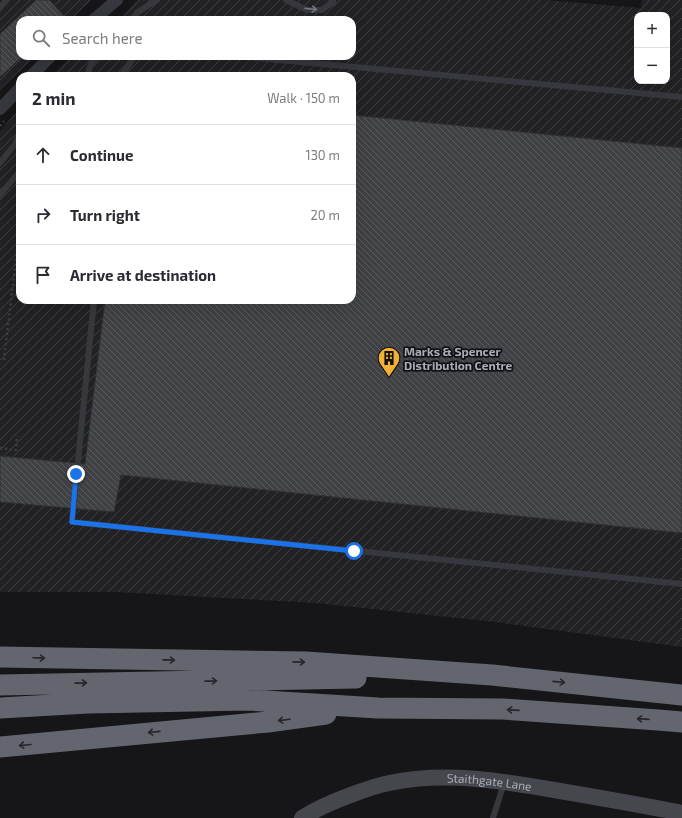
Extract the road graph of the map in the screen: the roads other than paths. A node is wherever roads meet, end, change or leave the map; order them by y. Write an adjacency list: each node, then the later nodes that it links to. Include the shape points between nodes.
1 (6, 0): 7 (lane)
2 (106, 0): 8 (street)
3 (117, 0): 9 (street)
4 (157, 0): 10 (lane)
5 (286, 0): 6 (lane, one-way to 6, via 307,10 322,10)
6 (333, 0)
7 (0, 8)
8 (91, 16)
9 (98, 16)
10 (134, 16)
11 (47, 60): 15 (street)
12 (94, 60): 16 (lane)
13 (132, 60): 17 (lane)
14 (280, 60): 19 (lane)
15 (36, 72)
16 (88, 72)
17 (124, 72)
18 (16, 92): 20 (street)
19 (682, 97)
20 (0, 109)
21 (16, 142): 22 (lane)
22 (0, 163)
23 (16, 176): 24 (lane)
24 (0, 195)
25 (94, 304): 26 (lane, via 72,522)
26 (682, 584)
27 (0, 657): 28 (highway, one-way to 28, via 306,662)
28 (492, 675): 29 (highway, one-way to 28); 30 (highway, one-way to 30)
29 (0, 686)
30 (682, 695)
31 (0, 708): 32 (highway, via 88,703 248,700)
32 (378, 708): 33 (highway, one-way to 32, via 503,709); 34 (highway, one-way to 34, via 268,722)
33 (682, 722)
34 (0, 747)
35 (504, 782): 36 (street, Staithgate Lane); 37 (street, Staithgate Lane, via 446,777 388,783 331,802); 38 (lane)
36 (682, 813)
37 (302, 818)
38 (493, 818)

